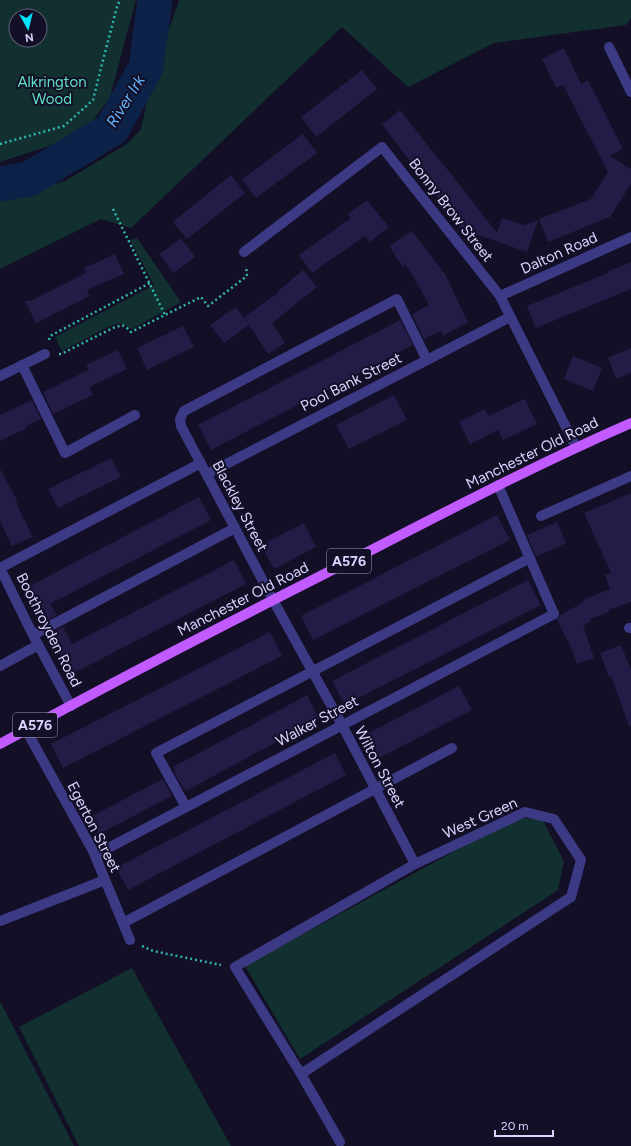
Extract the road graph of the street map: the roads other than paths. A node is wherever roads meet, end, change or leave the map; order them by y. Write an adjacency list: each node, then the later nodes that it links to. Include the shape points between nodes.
1 (609, 46): 2 (street)
2 (631, 92)
3 (631, 237): 5 (street, Dalton Road)
4 (244, 252): 5 (street, Bonny Brow Street, via 382,146)
5 (500, 296): 6 (street, Bonny Brow Street)
6 (510, 317): 8 (street, Pool Bank Street); 13 (street, Bonny Brow Street)
7 (45, 354): 9 (street)
8 (427, 360): 14 (street, Blackley Street, via 397,299 184,411 180,420 181,426); 15 (street, Pool Bank Street)
9 (22, 365): 10 (street); 11 (street, via 65,453)
10 (0, 376)
11 (135, 415)
12 (631, 423): 13 (main road, Manchester Old Road / A576)
13 (576, 447): 17 (main road, Manchester Old Road / A576)
14 (201, 463): 15 (street, Blackley Street); 21 (street)
15 (207, 474): 19 (street, Blackley Street)
16 (631, 476): 18 (street)
17 (498, 485): 20 (street); 22 (main road, Manchester Old Road / A576)
18 (541, 516)
19 (235, 528): 22 (street, Blackley Street); 23 (street)
20 (530, 558): 26 (street); 28 (street, Walker Street, via 554,614)
21 (0, 568): 23 (street, Boothroyden Road)
22 (273, 600): 26 (street, Wilton Street); 27 (main road, Manchester Old Road / A576)
23 (33, 634): 24 (street, Boothroyden Road)
24 (38, 646): 25 (street); 27 (street, Boothroyden Road)
25 (0, 666)
26 (312, 671): 28 (street, Wilton Street); 33 (street, via 156,752)
27 (71, 706): 29 (main road, Manchester Old Road / A576)
28 (342, 725): 32 (street, Wilton Street); 33 (street, Walker Street)
29 (26, 730): 30 (main road, Manchester Old Road / A576); 34 (street, Egerton Street)
30 (0, 744)
31 (452, 748): 32 (street)
32 (375, 789): 35 (street, Wilton Street); 38 (street)
33 (186, 807): 34 (street, Walker Street)
34 (95, 855): 36 (street, Egerton Street)
35 (414, 864): 40 (street, West Green, via 235,967); 40 (street, West Green, via 524,812 554,819 581,860 571,897)
36 (105, 880): 37 (street); 38 (street, Egerton Street)
37 (0, 920)
38 (123, 923): 39 (street, Egerton Street)
39 (130, 940)
40 (301, 1074): 41 (street)
41 (340, 1142)

